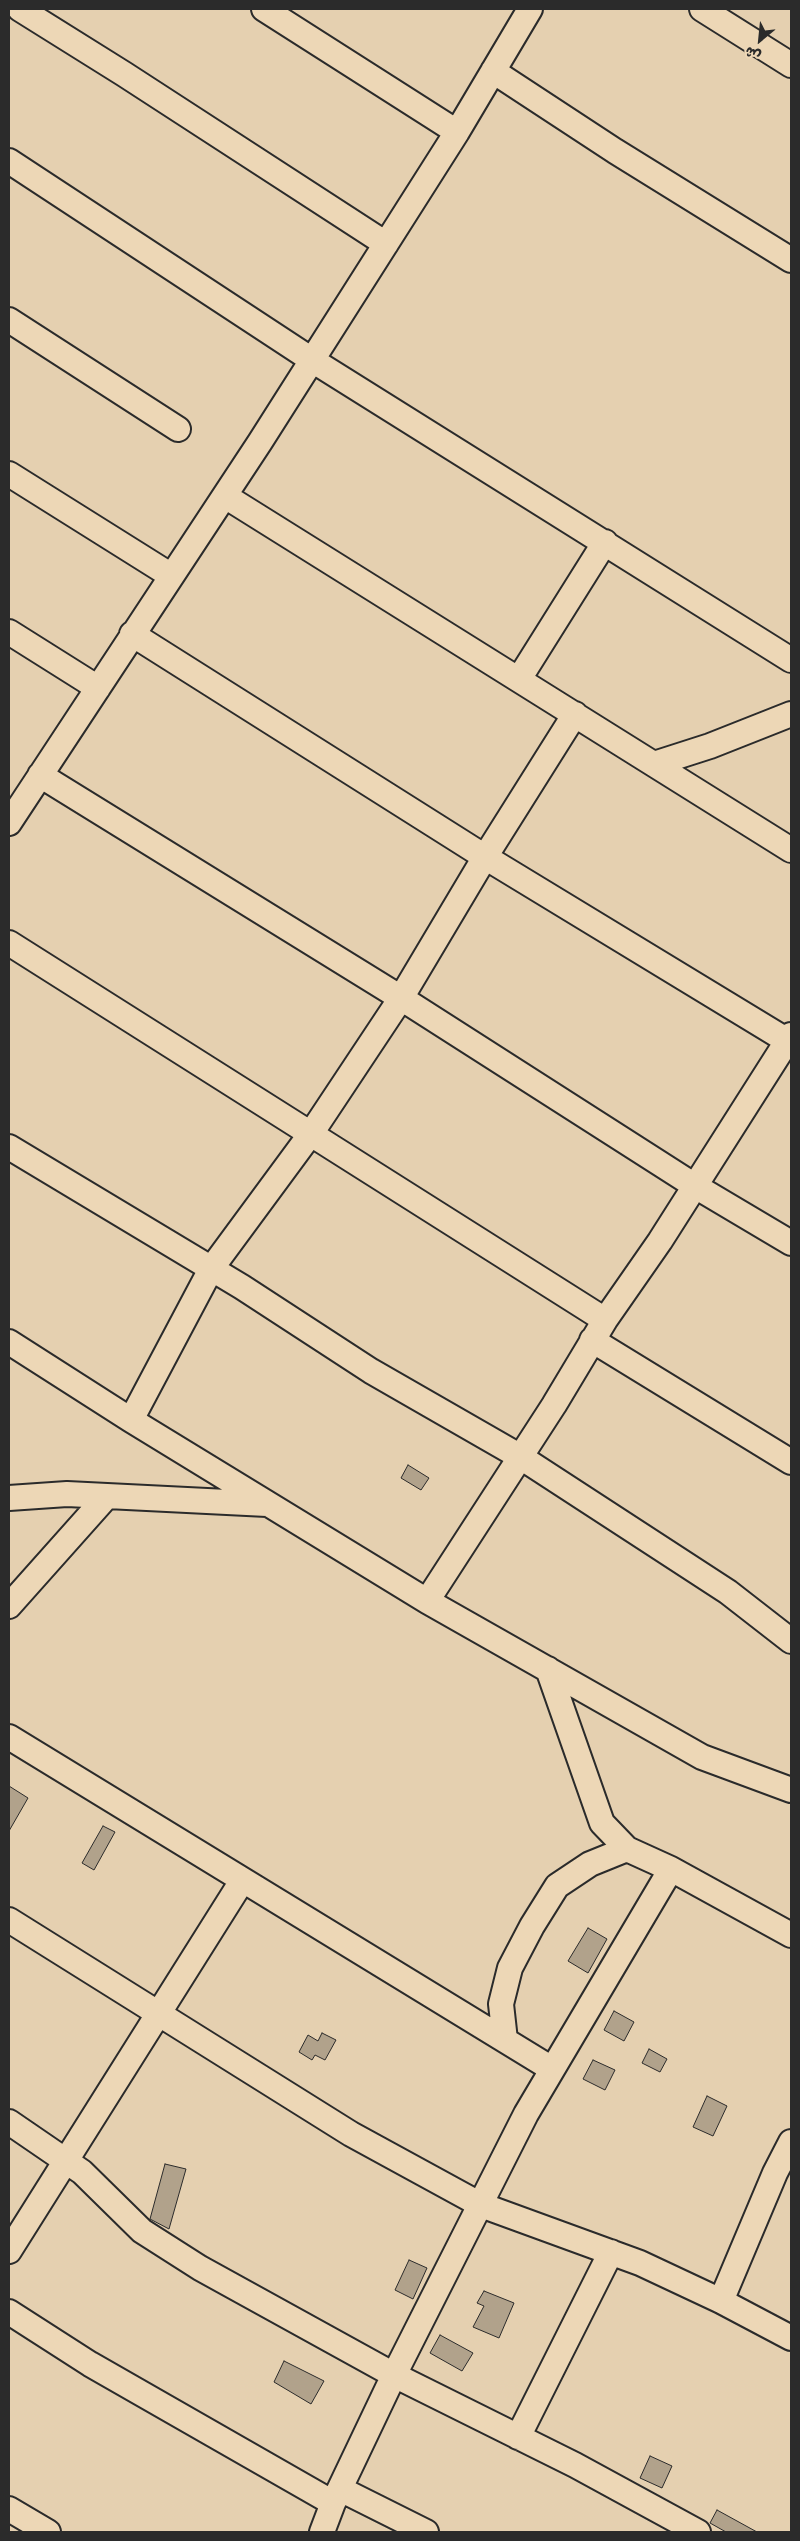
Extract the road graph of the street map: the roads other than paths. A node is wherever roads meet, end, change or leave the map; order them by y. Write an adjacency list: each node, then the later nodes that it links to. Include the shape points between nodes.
1 (20, 9): 9 (street)
2 (264, 9): 7 (street)
3 (702, 9): 5 (street)
4 (520, 13): 6 (street)
5 (791, 65)
6 (493, 71): 7 (street); 10 (street)
7 (457, 132): 9 (street)
8 (9, 161): 12 (street)
9 (386, 244): 12 (street)
10 (791, 260)
11 (9, 320): 13 (street)
12 (312, 360): 15 (street); 16 (street)
13 (178, 429)
14 (9, 474): 17 (street)
15 (225, 496): 17 (street); 21 (street)
16 (605, 542): 20 (street); 21 (street)
17 (170, 576): 19 (street)
18 (9, 632): 22 (street)
19 (132, 634): 22 (street); 30 (street)
20 (791, 660)
21 (519, 679): 23 (street)
22 (98, 688): 26 (street)
23 (575, 714): 25 (street); 30 (street)
24 (791, 714): 25 (street)
25 (654, 764): 29 (street)
26 (40, 776): 27 (street); 32 (street)
27 (16, 796): 28 (street)
28 (9, 823)
29 (791, 850)
30 (485, 858): 32 (street); 33 (street)
31 (9, 943): 34 (street)
32 (401, 998): 34 (street); 36 (street)
33 (790, 1040): 36 (street)
34 (312, 1132): 38 (street); 39 (street)
35 (9, 1147): 38 (street)
36 (695, 1186): 37 (street); 39 (street)
37 (791, 1243)
38 (211, 1269): 42 (street); 43 (street, via 371,1371)
39 (605, 1320): 40 (street)
40 (592, 1340): 43 (street); 44 (street)
41 (9, 1342): 42 (street)
42 (130, 1420): 47 (street)
43 (519, 1456): 48 (street); 50 (street, via 728,1592)
44 (791, 1462)
45 (107, 1496): 46 (street, via 66,1494); 47 (street); 49 (street)
46 (9, 1498)
47 (269, 1504): 48 (street)
48 (427, 1601): 51 (street)
49 (9, 1606)
50 (791, 1641)
51 (548, 1669): 53 (street, via 702,1757); 54 (street, via 602,1823)
52 (9, 1737): 56 (street)
53 (791, 1790)
54 (627, 1848): 55 (street); 60 (street, via 590,1864 557,1886 510,1968 501,2004)
55 (671, 1869): 58 (street); 61 (street)
56 (242, 1881): 59 (street); 60 (street)
57 (9, 1920): 59 (street)
58 (791, 1935)
59 (159, 2014): 64 (street); 65 (street, via 351,2134)
60 (505, 2040): 61 (street)
61 (552, 2068): 65 (street)
62 (9, 2122): 64 (street)
63 (791, 2142): 68 (street)
64 (66, 2161): 66 (street); 71 (street, via 82,2172 142,2231 200,2268)
65 (482, 2205): 67 (street); 71 (street)
66 (9, 2251)
67 (611, 2252): 68 (street); 72 (street)
68 (721, 2301): 70 (street)
69 (9, 2312): 73 (street, via 90,2364)
70 (791, 2338)
71 (394, 2375): 72 (street); 73 (street)
72 (518, 2437): 78 (street)
73 (336, 2496): 76 (street); 77 (street)
74 (9, 2509): 75 (street)
75 (48, 2532)
76 (322, 2532)
77 (426, 2532)
78 (698, 2532)

